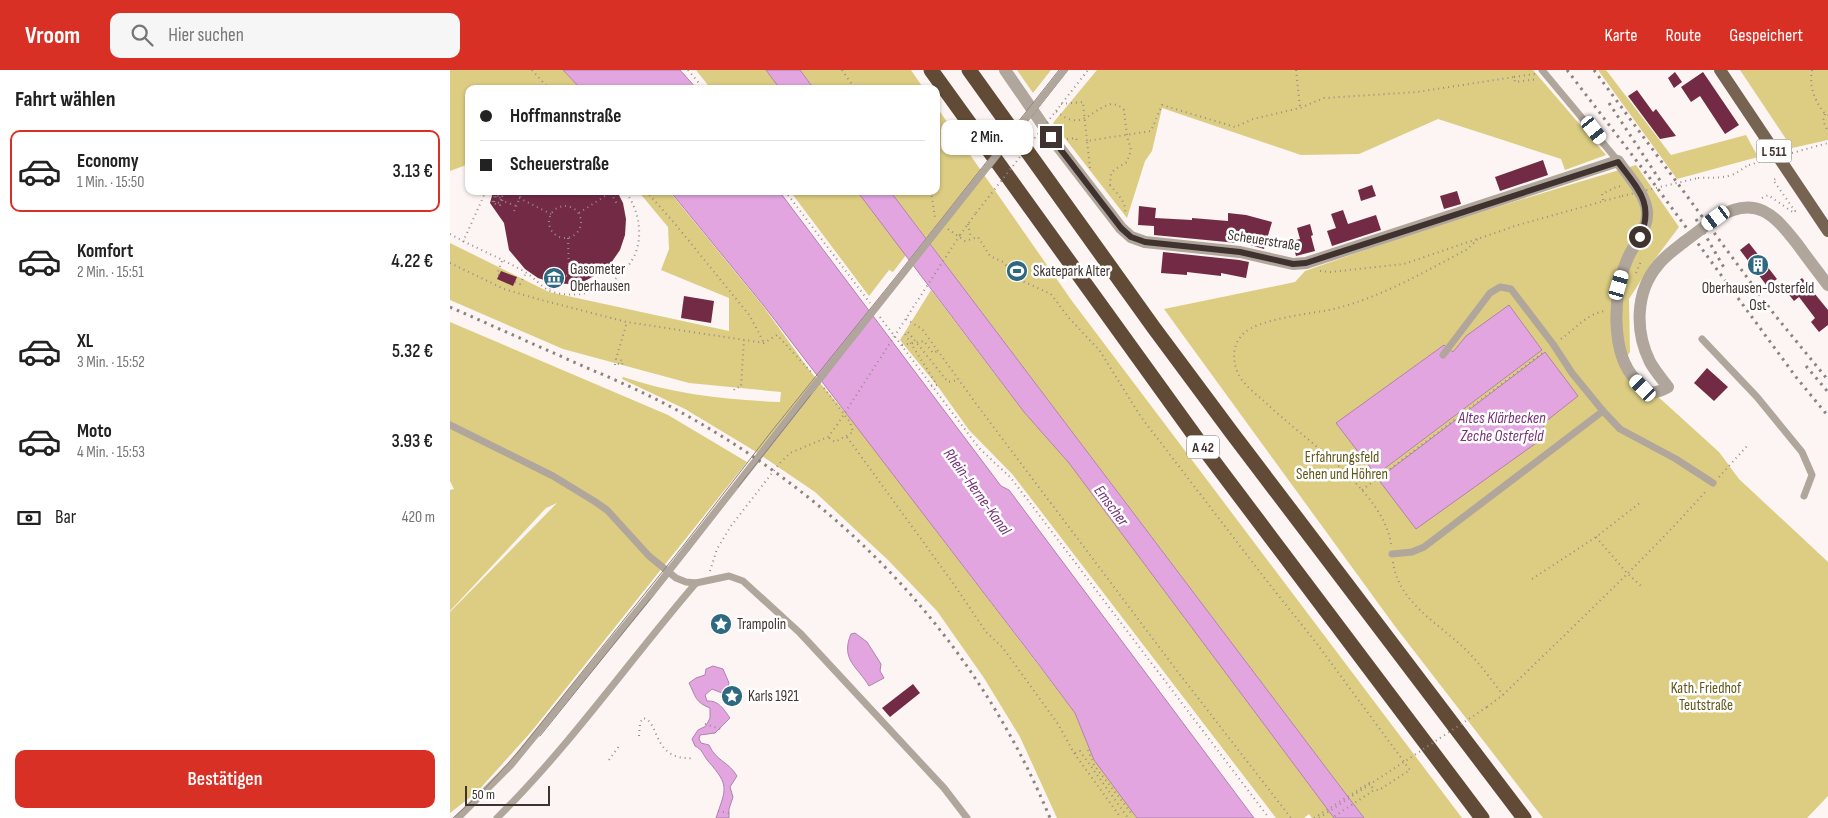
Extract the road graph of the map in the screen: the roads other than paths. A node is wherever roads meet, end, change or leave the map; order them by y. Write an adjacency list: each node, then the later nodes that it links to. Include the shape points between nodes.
1 (931, 70): 21 (highway, A 42, via 1199,442)
2 (969, 70): 22 (highway, A 42, via 1208,400)
3 (1004, 70): 7 (street, Scheuerstraße, via 1121,228 1131,237 1145,242 1240,252 1293,264 1306,263)
4 (1064, 70): 18 (lane, bridge, via 650,595 511,765)
5 (1720, 70): 8 (main road, L 511)
6 (1539, 72): 7 (lane, via 1548,78)
7 (1618, 162): 9 (street, bridge, via 1644,199 1647,212 1646,223 1626,262 1619,285 1618,335 1626,368 1649,392 1656,394 1668,387 1651,364 1643,345 1640,310 1643,290 1666,255 1726,212 1747,206 1769,213 1785,228)
8 (1828, 231)
9 (1828, 286)
10 (1702, 339): 15 (lane, via 1757,397 1802,452 1812,475)
11 (1443, 355): 12 (lane, via 1490,293 1500,287 1511,289)
12 (1603, 411): 14 (lane, via 1620,429); 16 (lane, via 1424,547)
13 (450, 425): 17 (lane, via 553,476 594,501 676,578)
14 (1713, 483)
15 (1804, 496)
16 (1392, 554)
17 (696, 583): 19 (lane, via 551,759); 20 (lane, via 729,576 743,581 800,632 944,788)
18 (458, 818)
19 (497, 818)
20 (966, 818)
21 (1482, 818)
22 (1524, 818)

